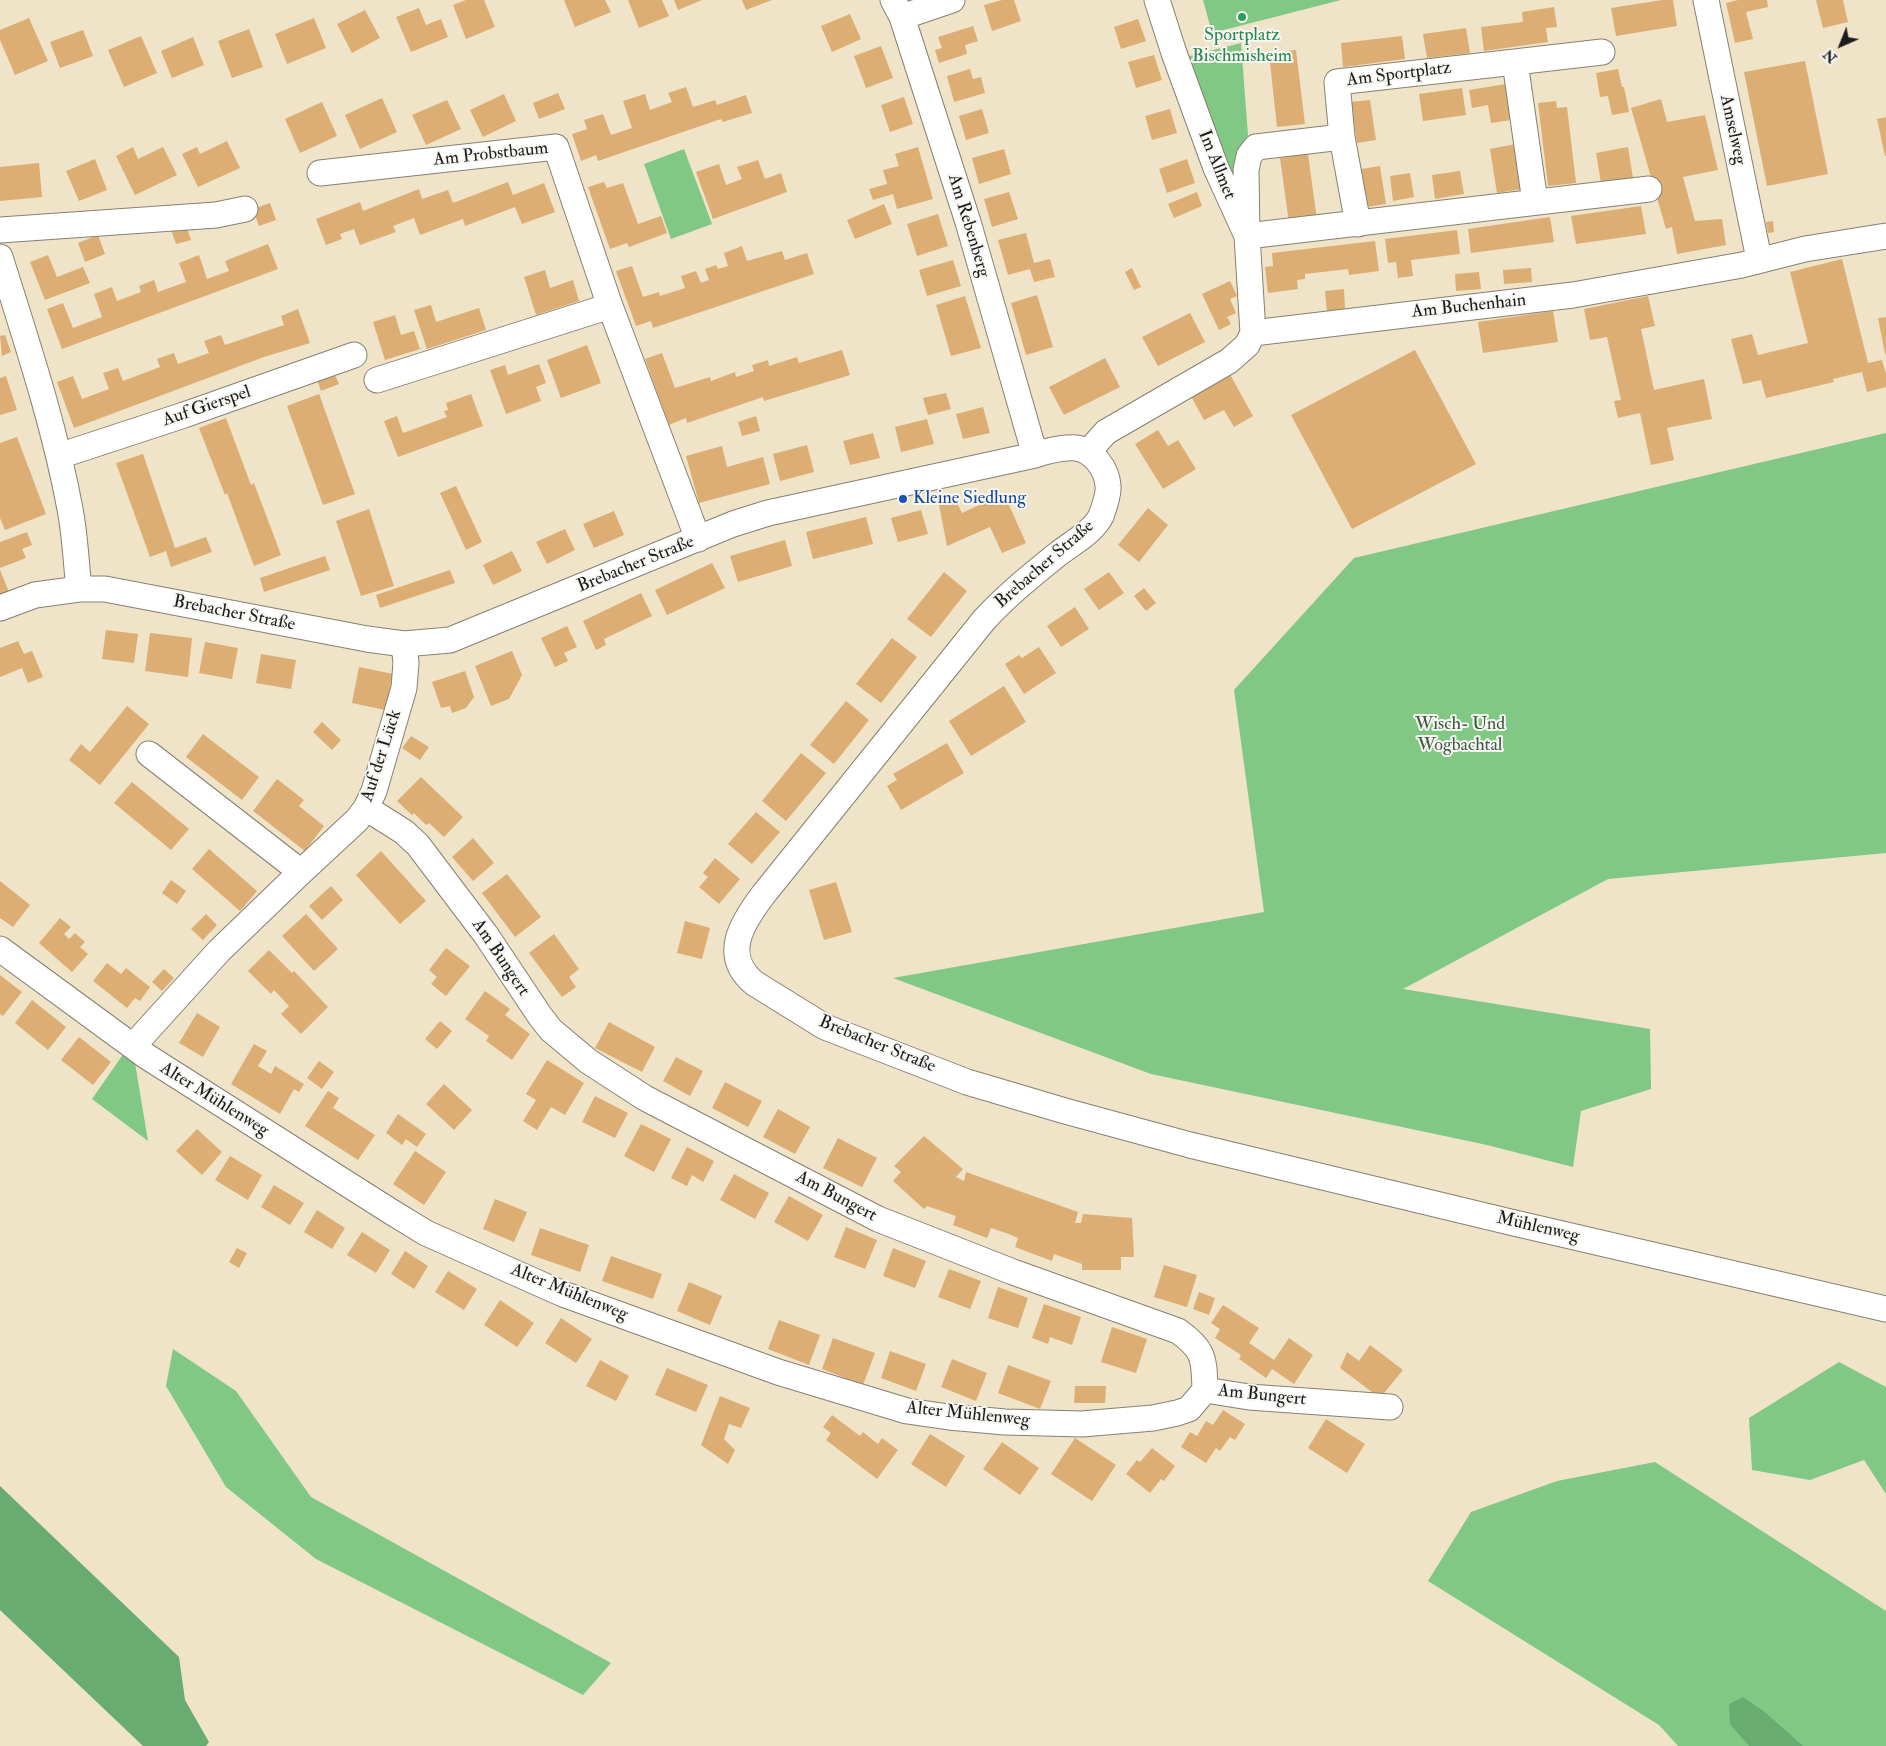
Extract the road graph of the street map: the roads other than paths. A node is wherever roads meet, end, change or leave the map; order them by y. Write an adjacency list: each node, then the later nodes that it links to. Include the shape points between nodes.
1 (952, 0): 4 (street)
2 (1157, 0): 14 (street, Im Allmet, via 1216,168)
3 (1706, 0): 17 (street, Amselweg)
4 (897, 8): 25 (street, Am Rebenberg, via 968,222)
5 (1602, 52): 6 (street, Am Sportplatz)
6 (1515, 62): 7 (street, Am Sportplatz, via 1337,82); 10 (street)
7 (1342, 136): 12 (street, Am Sportplatz); 14 (street, via 1256,147 1249,156 1246,170)
8 (320, 173): 18 (street, Am Probstbaum, via 556,147)
9 (1649, 189): 10 (street)
10 (1535, 202): 12 (street)
11 (245, 209): 13 (street, via 216,214)
12 (1358, 224): 14 (street)
13 (0, 230)
14 (1247, 236): 20 (street, Im Allmet)
15 (1886, 236): 17 (street, Am Buchenhain)
16 (0, 257): 19 (street)
17 (1759, 260): 20 (street, Am Buchenhain, via 1573,295)
18 (610, 306): 22 (street); 26 (street, Am Probstbaum)
19 (10, 320): 24 (street)
20 (1253, 333): 23 (street, via 1229,361 1106,432)
21 (354, 355): 24 (street, Auf Gierspel, via 184,416)
22 (377, 380)
23 (1088, 452): 25 (street, Brebacher Straße, via 1076,448); 35 (street, Brebacher Straße, via 1096,458 1109,487 1100,517 1089,530 1000,603 968,638 748,915 740,929 738,957 745,976 825,1027 967,1082)
24 (58, 456): 27 (street, via 70,511)
25 (1035, 456): 26 (street, Brebacher Straße, via 768,513)
26 (698, 539): 29 (street, Brebacher Straße, via 450,640)
27 (79, 588): 28 (street, Brebacher Straße, via 35,595); 29 (street, Brebacher Straße)
28 (0, 608)
29 (404, 644): 31 (street, Auf der Lück, via 404,688)
30 (149, 754): 32 (street)
31 (366, 808): 32 (street, Auf der Lück); 37 (street, Am Bungert, via 418,845 486,935 540,1016 562,1040 608,1076 878,1219 1178,1331 1194,1342 1200,1351)
32 (301, 872): 34 (street, Auf der Lück, via 219,951)
33 (0, 949): 34 (street, Alter Mühlenweg)
34 (133, 1046): 37 (street, Alter Mühlenweg, via 426,1233 563,1294 778,1372 907,1411 1005,1422 1082,1424 1153,1418 1189,1409)
35 (1190, 1145): 36 (street, Mühlenweg)
36 (1886, 1309)
37 (1205, 1390): 38 (street, Am Bungert, via 1249,1397)
38 (1390, 1407)

